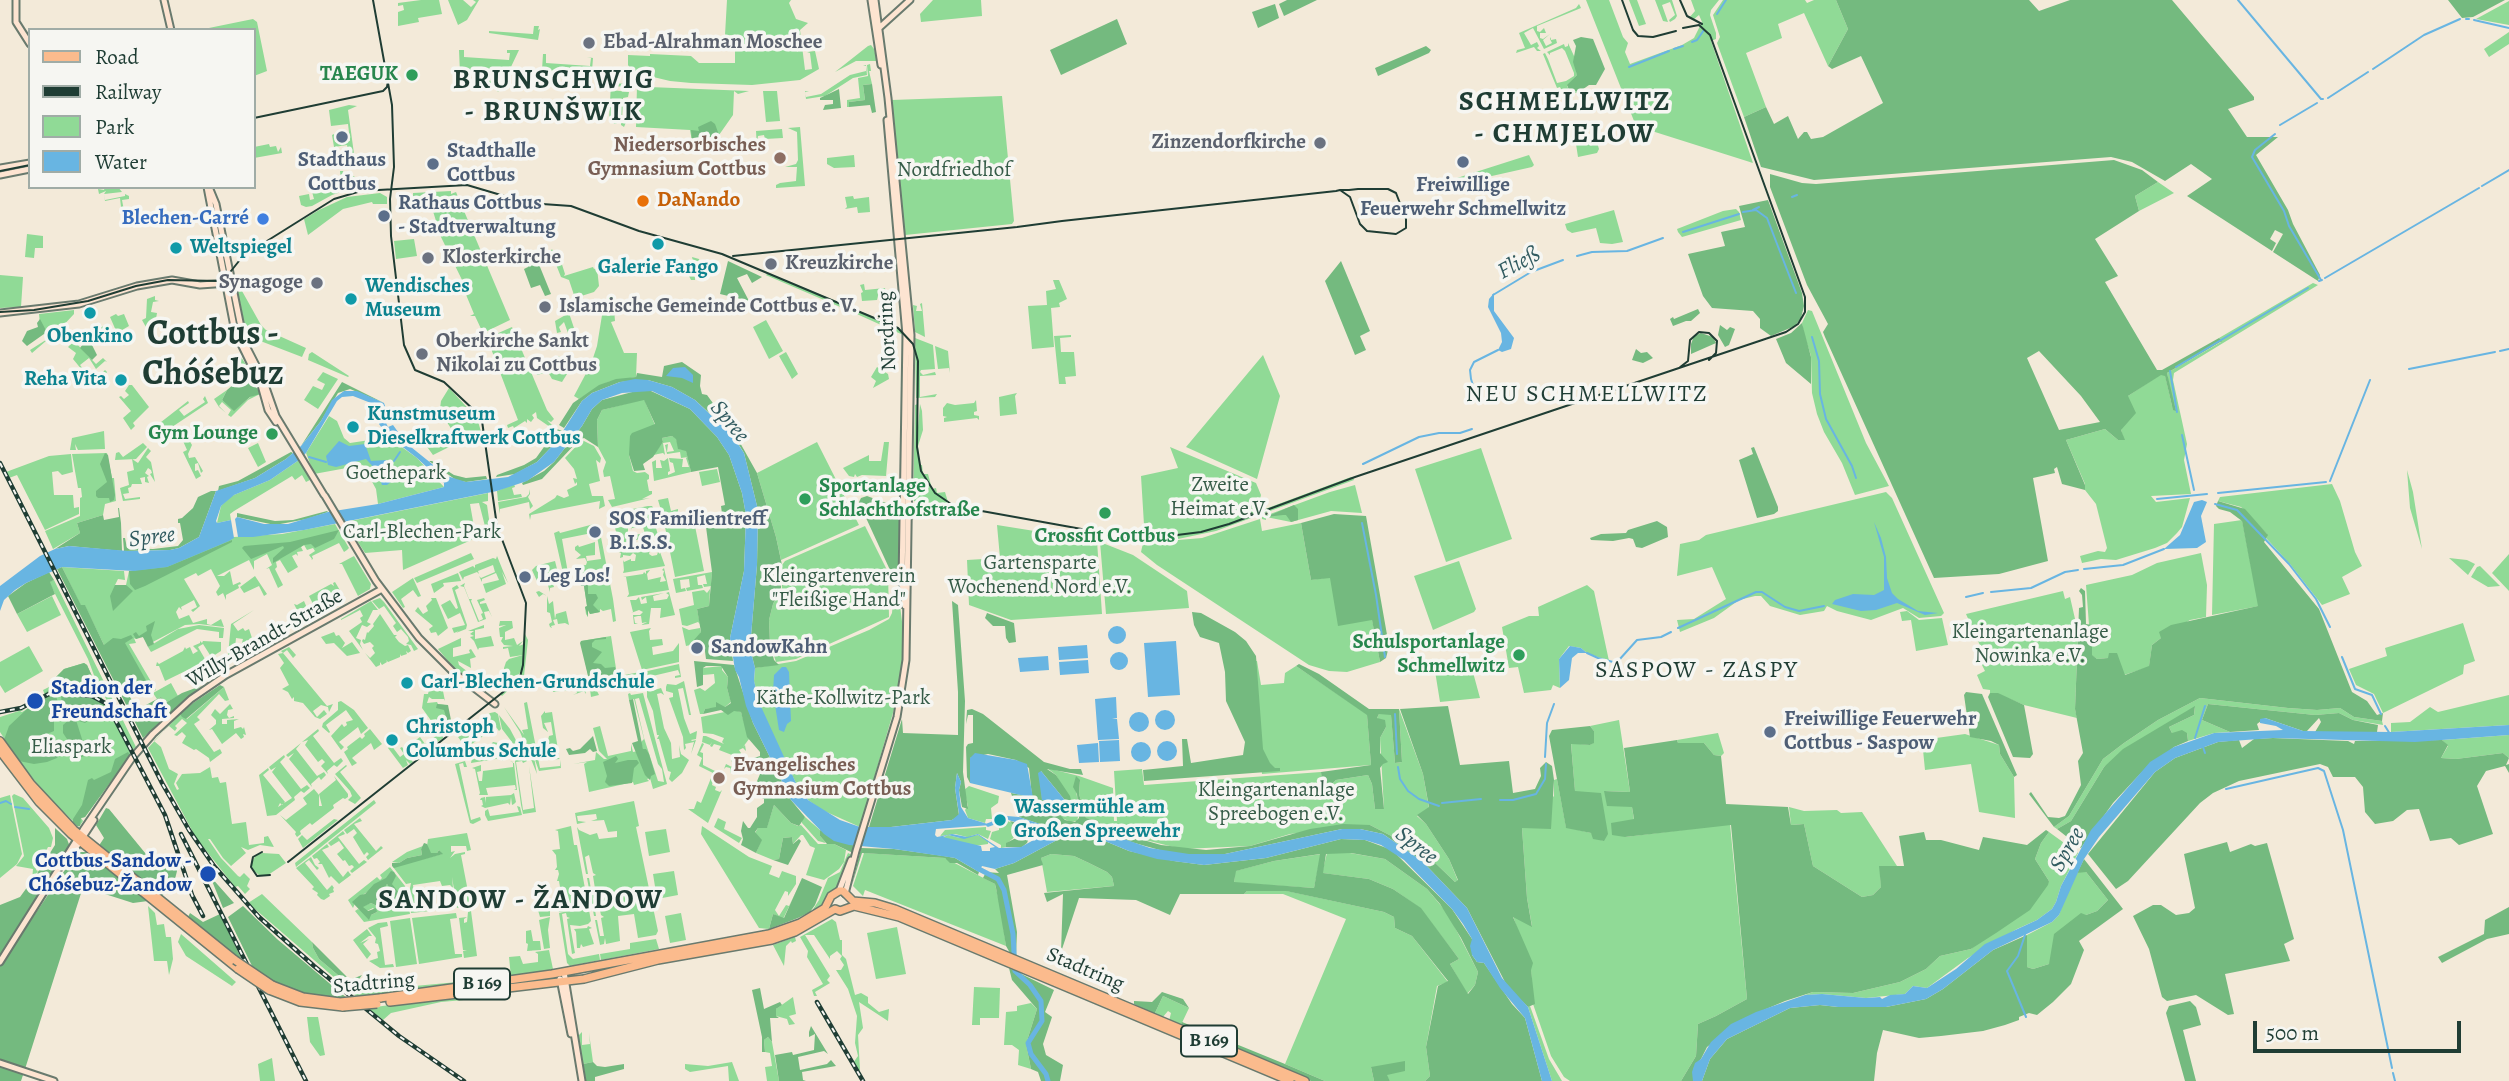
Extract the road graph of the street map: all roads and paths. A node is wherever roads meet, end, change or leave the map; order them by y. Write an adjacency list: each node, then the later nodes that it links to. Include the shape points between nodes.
1 (16, 0): 8 (main road, via 16,22)
2 (164, 0): 6 (main road)
3 (910, 0): 5 (main road)
4 (874, 2): 5 (main road, via 883,17); 7 (main road, Nordring)
5 (892, 16): 7 (main road)
6 (171, 28)
7 (877, 30): 16 (main road, Nordring)
8 (28, 41)
9 (28, 163): 10 (main road)
10 (0, 168)
11 (28, 169): 12 (main road)
12 (0, 175)
13 (208, 189): 14 (main road)
14 (229, 283): 15 (main road, via 200,285 172,280 79,304); 17 (main road, via 245,350 263,379 276,416)
15 (0, 313)
16 (908, 331): 18 (main road, Nordring); 18 (main road, Nordring, via 902,589)
17 (382, 590): 19 (main road, via 428,649); 22 (main road, Willy-Brandt-Straße, via 233,671 191,699 132,758)
18 (907, 617): 23 (main road, Nordring, via 899,709)
19 (495, 704)
20 (0, 741): 22 (main road, Stadtring / B 169, via 42,798)
21 (0, 751): 22 (main road, Stadtring / B 169, via 39,802)
22 (80, 839): 27 (main road, Stadtring / B 169); 29 (main road, Willy-Brandt-Straße)
23 (844, 895): 24 (main road, Stadtring / B 169, via 831,896); 25 (main road); 28 (main road, Stadtring / B 169, via 895,909)
24 (830, 902): 26 (main road); 31 (main road, Stadtring / B 169, via 806,920 769,934)
25 (846, 908): 26 (main road, Stadtring / B 169); 28 (main road, Stadtring / B 169, via 881,911)
26 (835, 909): 32 (main road, Stadtring / B 169, via 772,940)
27 (188, 925): 33 (main road, Stadtring / B 169, bridge); 33 (main road, Stadtring / B 169, bridge, via 238,968)
28 (1008, 960): 30 (main road, Stadtring / B 169)
29 (0, 962)
30 (1019, 965): 39 (main road, Stadtring / B 169); 40 (main road, Stadtring / B 169)
31 (561, 972): 32 (main road); 34 (main road, Stadtring / B 169)
32 (563, 983): 34 (main road, Stadtring / B 169); 35 (main road); 35 (main road)
33 (270, 987): 34 (main road, Stadtring / B 169, bridge, via 300,1002 342,1005)
34 (381, 1001)
35 (576, 1047): 38 (main road)
36 (0, 1063): 37 (main road)
37 (54, 1081)
38 (582, 1081)
39 (1290, 1081)
40 (1305, 1081)

